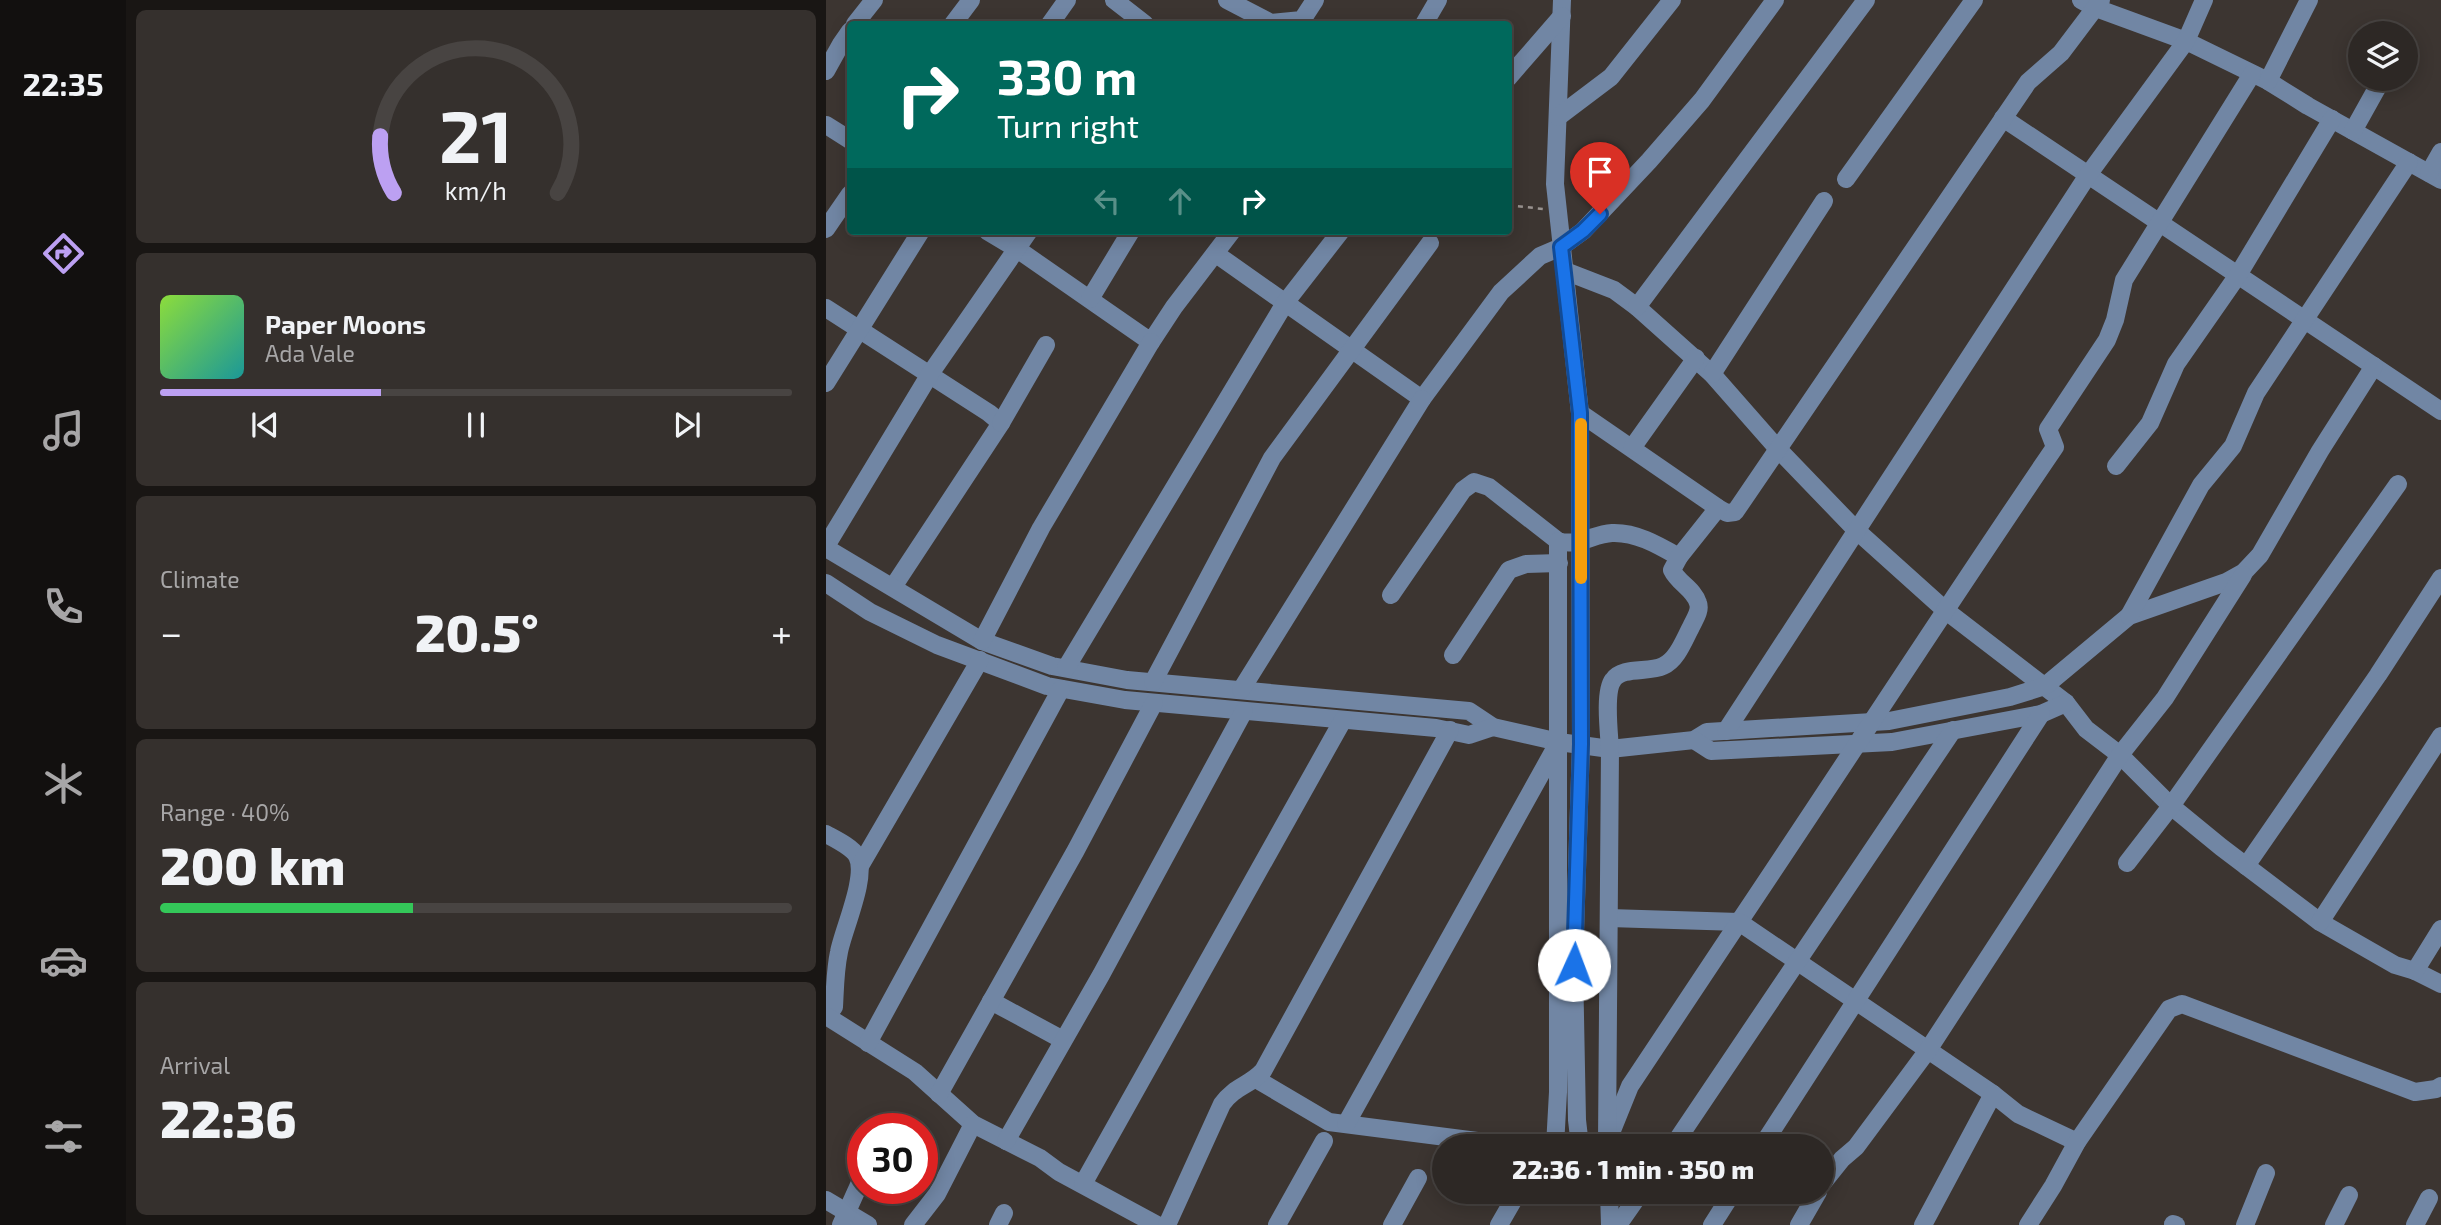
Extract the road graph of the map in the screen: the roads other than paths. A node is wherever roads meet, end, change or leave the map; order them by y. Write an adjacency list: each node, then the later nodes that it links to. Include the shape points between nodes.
1 (874, 0): 16 (street)
2 (971, 0): 17 (street)
3 (1067, 0): 18 (street)
4 (1114, 0): 19 (street)
5 (1227, 0): 20 (street)
6 (1315, 0): 21 (street, via 1302,20)
7 (1438, 0): 22 (street)
8 (1672, 0): 29 (street, via 1611,77)
9 (1775, 0): 51 (street, via 1702,100 1583,231)
10 (1866, 0): 58 (street)
11 (1974, 0): 39 (street)
12 (2204, 0): 24 (street)
13 (2309, 0): 27 (street)
14 (2093, 3): 24 (street); 30 (street, via 2061,53 2028,82)
15 (1562, 8): 26 (street); 29 (street)
16 (857, 21)
17 (955, 21)
18 (1052, 21)
19 (1142, 21)
20 (1267, 21)
21 (1292, 21)
22 (1425, 21)
23 (847, 35): 25 (street)
24 (2186, 41): 27 (street); 37 (street)
25 (826, 71)
26 (1512, 73)
27 (2260, 77): 31 (street); 42 (street)
28 (2375, 91): 33 (street)
29 (1558, 117): 51 (street, via 1555,184)
30 (2003, 118): 37 (street); 75 (street)
31 (2332, 120): 33 (street); 55 (street)
32 (826, 125): 34 (street)
33 (2353, 131): 36 (street)
34 (847, 139)
35 (2441, 152): 38 (street)
36 (2409, 162): 38 (street); 60 (street)
37 (2088, 175): 42 (street); 79 (street)
38 (2435, 176)
39 (1846, 179)
40 (847, 198): 43 (street)
41 (1824, 201): 68 (street)
42 (2159, 223): 55 (street); 90 (street, via 2124,280 2106,340 2048,429 2055,447)
43 (826, 229)
44 (918, 235): 61 (street)
45 (994, 235): 52 (street)
46 (1026, 235): 52 (street)
47 (1129, 235): 56 (street)
48 (1229, 235): 53 (street)
49 (1338, 235): 57 (street)
50 (1430, 243): 64 (street)
51 (1561, 247): 54 (street); 70 (street, via 1540,256 1501,292)
52 (1017, 249): 56 (street); 67 (street)
53 (1216, 254): 57 (street); 62 (street)
54 (1565, 271): 58 (street, via 1614,289); 72 (street)
55 (2238, 275): 60 (street); 76 (street, via 2176,364 2150,423)
56 (1090, 299): 62 (street)
57 (1285, 303): 64 (street); 95 (street)
58 (1637, 307): 65 (street)
59 (826, 308): 61 (street)
60 (2305, 320): 66 (street); 91 (street, via 2256,393 2233,446 2202,485)
61 (859, 328): 67 (street); 69 (street)
62 (1151, 342): 92 (street, via 1041,528)
63 (1046, 345): 73 (street)
64 (1352, 348): 70 (street); 96 (street, via 1272,458)
65 (1696, 358): 68 (street); 74 (street)
66 (2374, 366): 71 (street); 85 (street, via 2260,555)
67 (930, 374): 73 (street); 82 (street)
68 (1712, 374): 75 (street)
69 (826, 383)
70 (1422, 399): 99 (street)
71 (2441, 411)
72 (1580, 413): 74 (street); 81 (street)
73 (1001, 423): 87 (street)
74 (1632, 448): 78 (street)
75 (1778, 449): 78 (street, via 1735,512); 79 (street)
76 (2116, 466)
77 (2398, 484): 117 (street)
78 (1718, 508): 83 (street)
79 (1856, 530): 90 (street); 109 (street)
80 (1558, 541): 81 (street); 84 (street); 89 (street, via 1489,487 1474,482 1464,489)
81 (1581, 542): 83 (street, via 1610,533 1628,535); 113 (street)
82 (826, 547): 87 (street)
83 (1679, 557): 115 (street, via 1672,570 1698,601 1699,609 1671,661 1663,667 1622,673 1610,683)
84 (1559, 563): 93 (street, via 1525,564 1509,570); 112 (street)
85 (2244, 572): 91 (street); 116 (street, via 2165,698)
86 (2441, 578): 121 (street)
87 (893, 587): 92 (street)
88 (829, 591): 94 (street, via 937,645)
89 (1391, 595)
90 (1945, 610): 97 (street); 105 (street)
91 (2129, 616): 97 (street)
92 (982, 641): 95 (street)
93 (1453, 655)
94 (980, 660): 98 (street); 120 (street)
95 (1066, 668): 96 (street)
96 (1153, 682): 99 (street)
97 (2045, 686): 101 (street); 105 (street, via 2010,697)
98 (1062, 689): 100 (street); 133 (street)
99 (1241, 690): 106 (street, via 1469,711)
100 (1154, 703): 102 (street); 129 (street)
101 (2066, 703): 103 (street); 116 (street, via 2086,729)
102 (1244, 711): 104 (street); 132 (street)
103 (2041, 714): 108 (street); 130 (street)
104 (1343, 720): 107 (street); 154 (street)
105 (1873, 722): 109 (street); 114 (street)
106 (1493, 727): 107 (street, via 1469,735); 112 (street)
107 (1450, 730): 135 (street)
108 (1954, 730): 114 (street); 126 (street)
109 (1726, 731): 111 (street, via 1707,732)
110 (2441, 736): 124 (street)
111 (1694, 740): 114 (street, via 1711,751); 115 (street)
112 (1559, 741): 113 (street); 140 (street); 141 (street)
113 (1581, 744): 115 (street); 142 (street, via 1574,965)
114 (1858, 744): 123 (street)
115 (1610, 748): 122 (street)
116 (2120, 755): 117 (street); 134 (street)
117 (2171, 806): 119 (street); 121 (street)
118 (826, 834): 120 (street, via 856,854)
119 (2127, 863)
120 (860, 866): 131 (street, via 835,971 834,1007)
121 (2246, 866): 124 (street)
122 (1609, 918): 123 (street); 143 (street)
123 (1739, 922): 126 (street); 144 (street, via 1630,1086)
124 (2320, 922): 127 (street, via 2395,965)
125 (2441, 929): 127 (street)
126 (1799, 962): 130 (street); 145 (street)
127 (2415, 971): 128 (street)
128 (2441, 984)
129 (991, 1001): 132 (street); 137 (street)
130 (1856, 1001): 134 (street); 146 (street)
131 (827, 1017): 133 (street)
132 (1063, 1040): 148 (street)
133 (868, 1043): 137 (street, via 915,1072)
134 (1928, 1050): 138 (street); 151 (street, via 1856,1147)
135 (1256, 1079): 140 (street, via 1329,1122); 167 (street, via 1231,1091 1222,1104)
136 (2441, 1086): 150 (street, via 2415,1092 2182,1004 2169,1009)
137 (939, 1094): 139 (street)
138 (1993, 1094): 150 (street, via 2018,1114); 175 (street)
139 (973, 1124): 148 (street); 166 (street, via 937,1194)
140 (1346, 1124): 147 (street)
141 (1556, 1134)
142 (1579, 1134)
143 (1607, 1134)
144 (1611, 1134)
145 (1680, 1134)
146 (1770, 1134)
147 (1432, 1135)
148 (1006, 1141): 154 (street)
149 (1324, 1141): 168 (street)
150 (2077, 1142): 176 (street)
151 (1834, 1169)
152 (2266, 1173): 177 (street)
153 (1418, 1178): 169 (street)
154 (1083, 1184): 164 (street)
155 (2349, 1195): 178 (street)
156 (2429, 1198): 179 (street)
157 (826, 1200): 163 (street)
158 (1511, 1204): 170 (street)
159 (1608, 1204): 171 (street)
160 (1633, 1204): 172 (street)
161 (1725, 1204): 173 (street)
162 (1811, 1204): 174 (street)
163 (844, 1219): 165 (street)
164 (1150, 1223)
165 (868, 1225)
166 (913, 1225)
167 (1167, 1225)
168 (1277, 1225)
169 (1392, 1225)
170 (1499, 1225)
171 (1611, 1225)
172 (1619, 1225)
173 (1712, 1225)
174 (1800, 1225)
175 (1923, 1225)
176 (2028, 1225)
177 (2245, 1225)
178 (2334, 1225)
179 (2415, 1225)

